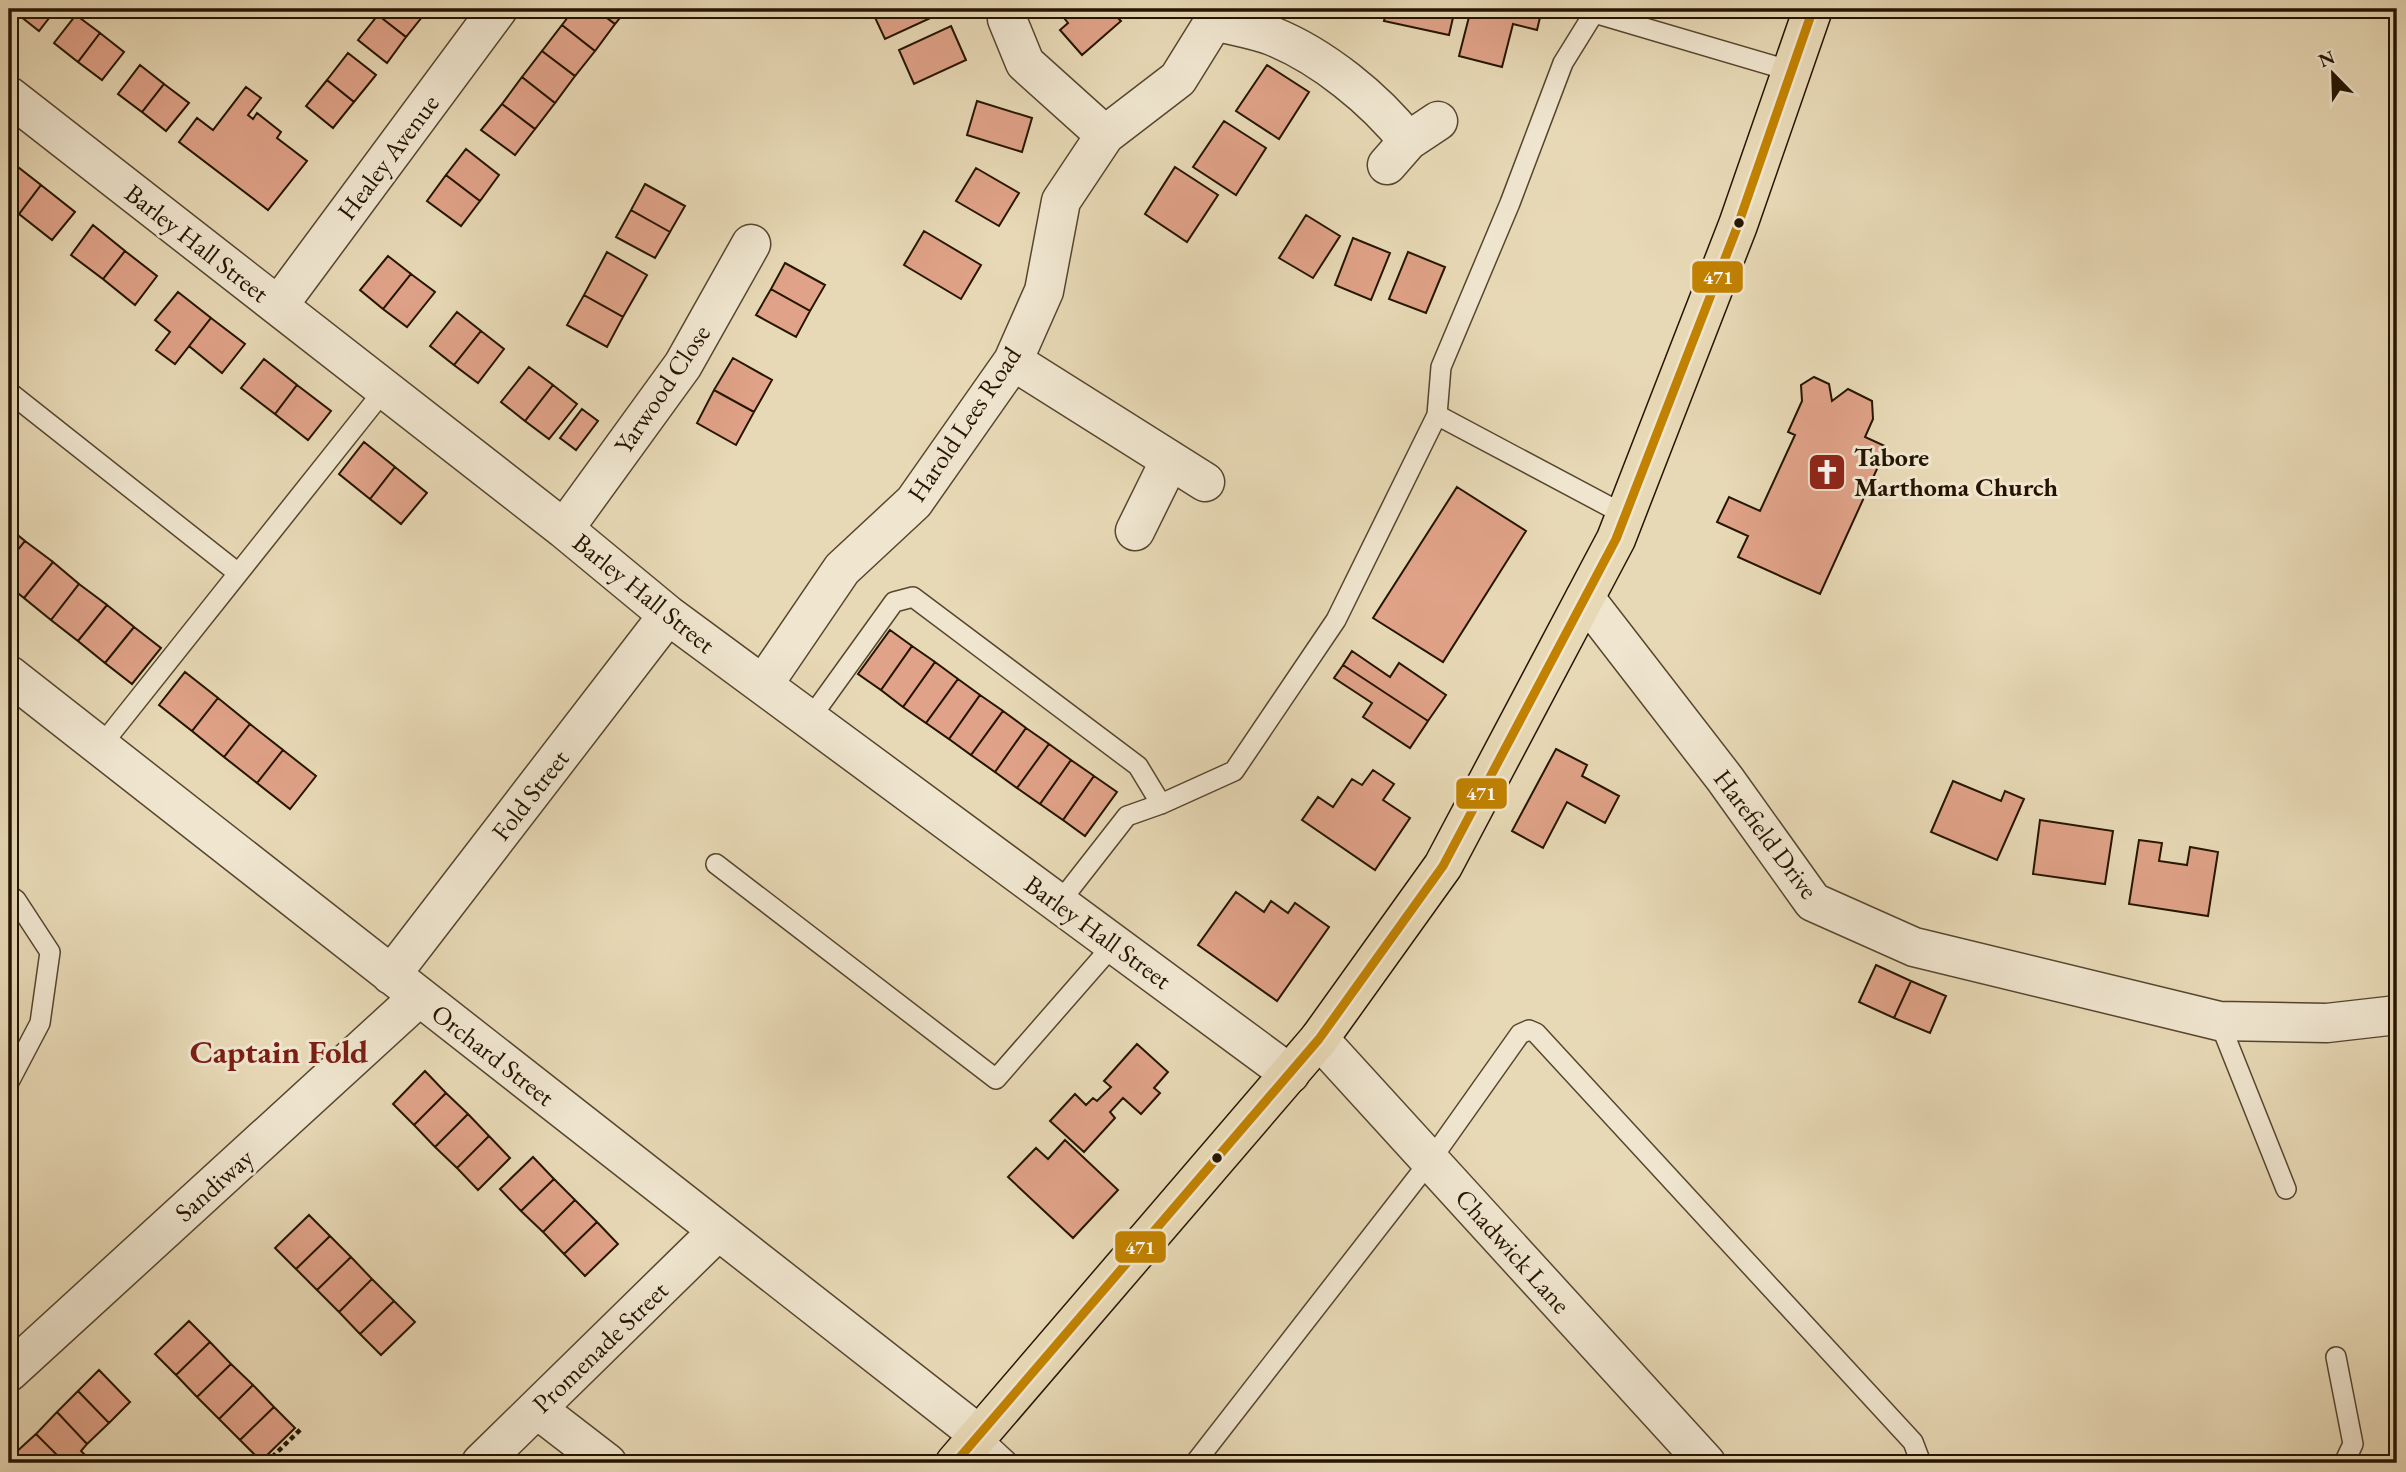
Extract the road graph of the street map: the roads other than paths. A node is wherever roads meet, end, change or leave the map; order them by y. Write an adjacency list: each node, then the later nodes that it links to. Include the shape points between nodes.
1 (498, 9): 10 (street, Healey Avenue)
2 (1008, 9): 7 (street, via 1007,19 1025,63)
3 (1813, 9): 5 (highway)
4 (1215, 15): 7 (street, Harold Lees Road, via 1178,79); 8 (street, via 1272,36 1334,70)
5 (1791, 71): 14 (lane, via 1594,13 1563,63 1441,367); 17 (highway, via 1738,225)
6 (9, 96): 10 (street, Barley Hall Street)
7 (1105, 135): 11 (street, Harold Lees Road, via 1061,201 1044,291)
8 (1411, 142)
9 (751, 244): 18 (street, Yarwood Close, via 683,365)
10 (278, 306): 12 (street, Barley Hall Street)
11 (1013, 360): 15 (street); 24 (street, Harold Lees Road, via 914,502 842,569)
12 (385, 389): 18 (street, Barley Hall Street); 20 (lane)
13 (9, 391): 20 (lane)
14 (1437, 415): 17 (lane); 27 (lane, via 1336,620 1234,771)
15 (1170, 460): 16 (street); 19 (street)
16 (1205, 482)
17 (1625, 515): 21 (highway)
18 (564, 528): 22 (street, Barley Hall Street)
19 (1135, 531)
20 (238, 573): 26 (lane)
21 (1585, 598): 34 (street, Harefield Drive, via 1813,902 1914,947); 35 (highway, via 1443,866)
22 (668, 615): 24 (street, Barley Hall Street); 32 (street, Fold Street)
23 (9, 676): 26 (street, Orchard Street)
24 (762, 685): 25 (street, Barley Hall Street)
25 (809, 720): 27 (lane, via 894,602 913,597 1138,766); 30 (street, Barley Hall Street)
26 (100, 747): 32 (street, Orchard Street)
27 (1161, 804): 30 (lane, via 1127,816)
28 (716, 864): 31 (lane, via 996,1079)
29 (9, 895): 37 (lane, via 50,952 40,1023)
30 (1059, 903): 31 (street, Barley Hall Street)
31 (1114, 944): 36 (street, Barley Hall Street)
32 (405, 986): 40 (street, Orchard Street); 42 (street, Sandiway)
33 (2397, 1015): 34 (street, Harefield Drive, via 2327,1023)
34 (2219, 1021): 39 (lane)
35 (1319, 1040): 36 (highway); 38 (street, Chadwick Lane)
36 (1290, 1074): 44 (highway)
37 (9, 1082)
38 (1430, 1161): 48 (lane); 49 (street, Chadwick Lane); 50 (lane, via 1520,1034 1536,1033 1913,1442)
39 (2286, 1189)
40 (718, 1231): 43 (street, Promenade Street); 44 (street, Orchard Street)
41 (2336, 1357): 51 (lane, via 2353,1444)
42 (9, 1372)
43 (537, 1409): 45 (street, Promenade Street); 46 (street)
44 (966, 1449): 47 (lane)
45 (481, 1463)
46 (607, 1463)
47 (1009, 1463)
48 (1195, 1463)
49 (1706, 1463)
50 (1921, 1463)
51 (2344, 1463)

